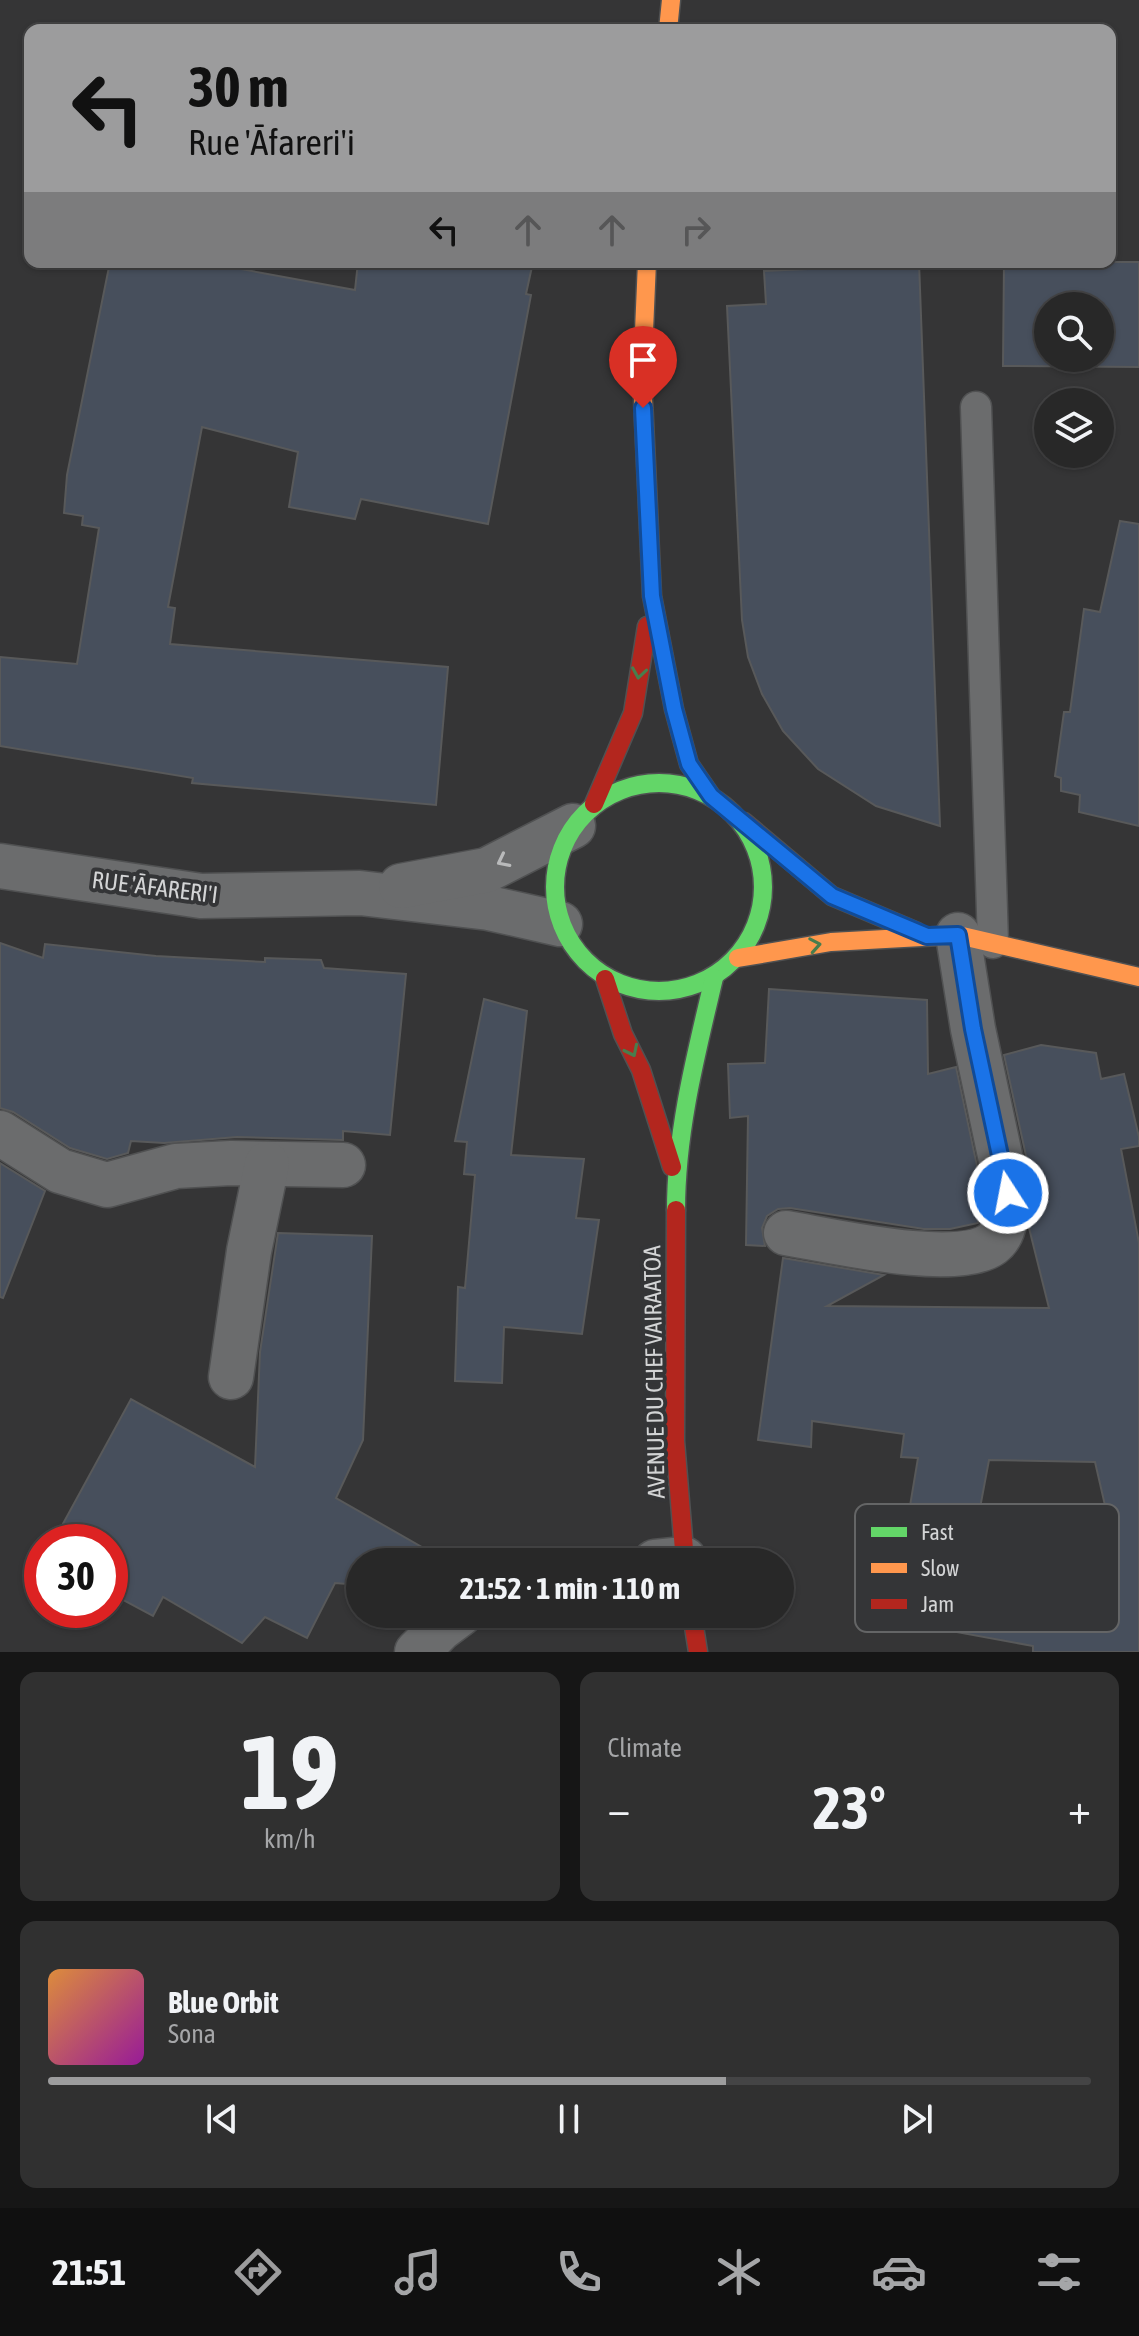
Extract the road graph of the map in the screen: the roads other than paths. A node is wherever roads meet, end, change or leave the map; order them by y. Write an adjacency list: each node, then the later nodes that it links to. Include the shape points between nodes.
1 (671, 0): 2 (main road)
2 (669, 24)
3 (647, 268): 5 (main road, via 642,377)
4 (976, 407): 12 (lane)
5 (652, 596): 6 (main road, via 689,764); 7 (main road, one-way to 7, via 633,713)
6 (711, 796): 7 (main road, via 672,782 631,786); 8 (main road)
7 (584, 815): 10 (street, RUE 'ĀFARERI'I, one-way to 10, via 487,870); 11 (main road, via 555,874)
8 (738, 817): 12 (main road, via 832,896); 13 (main road, via 758,852 764,893 754,933)
9 (0, 866): 10 (street, RUE 'ĀFARERI'I, via 201,896)
10 (360, 893): 11 (street, RUE 'ĀFARERI'I, via 489,908)
11 (560, 924): 16 (main road, via 571,945)
12 (959, 938): 13 (main road, one-way to 12, via 831,942); 14 (main road); 21 (street, via 1008,1193 1000,1234 971,1253 936,1253)
13 (738, 958): 15 (main road)
14 (1139, 977)
15 (714, 978): 16 (main road, via 659,993); 20 (main road, via 688,1090)
16 (605, 979): 20 (main road, one-way to 20)
17 (0, 1133): 18 (street, via 60,1171 107,1185 176,1166)
18 (267, 1164): 19 (street); 22 (street)
19 (343, 1165)
20 (676, 1181): 23 (main road, AVENUE DU CHEF VAIRAATOA)
21 (786, 1233)
22 (231, 1377)
23 (675, 1548)
24 (441, 1628): 26 (street)
25 (694, 1628): 27 (main road)
26 (417, 1652)
27 (698, 1652)

